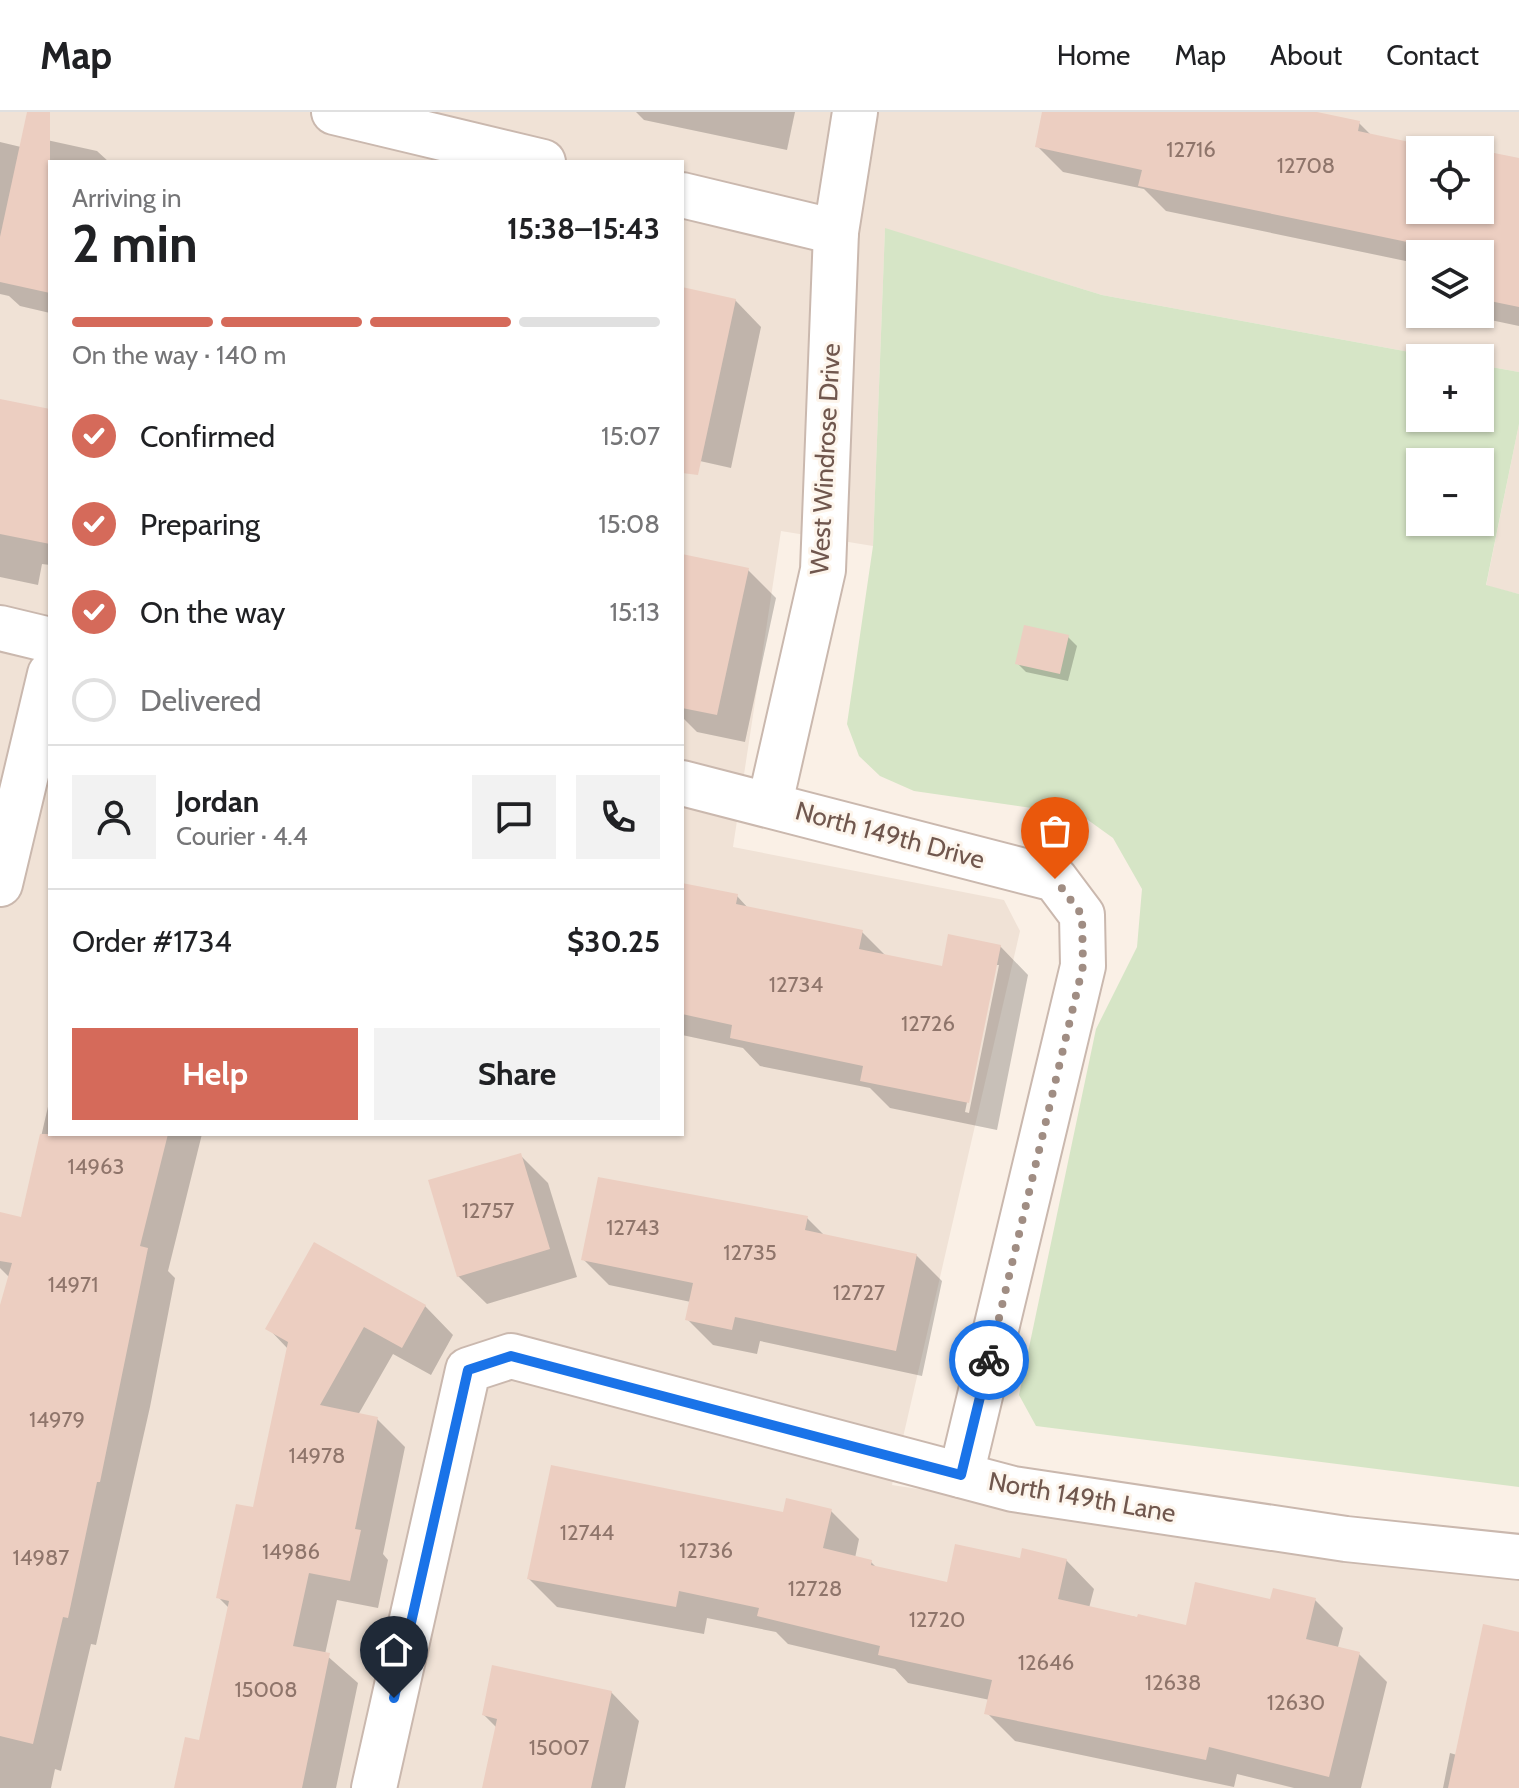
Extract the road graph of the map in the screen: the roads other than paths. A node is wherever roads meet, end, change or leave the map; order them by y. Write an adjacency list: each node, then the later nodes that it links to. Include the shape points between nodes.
1 (334, 112): 3 (street)
2 (855, 112): 5 (street, West Windrose Drive)
3 (535, 160)
4 (684, 195): 5 (street)
5 (836, 232): 10 (street, West Windrose Drive, via 823,570)
6 (0, 628): 7 (street)
7 (48, 640)
8 (48, 682): 11 (street)
9 (684, 783): 10 (street, North 149th Drive)
10 (770, 803): 12 (street, North 149th Drive, via 1055,879 1082,915 1083,966)
11 (0, 884)
12 (961, 1475): 13 (street, North 149th Lane, via 1013,1489 1346,1539); 14 (street, North 149th Lane, via 511,1356 468,1370)
13 (1519, 1557)
14 (374, 1788)

